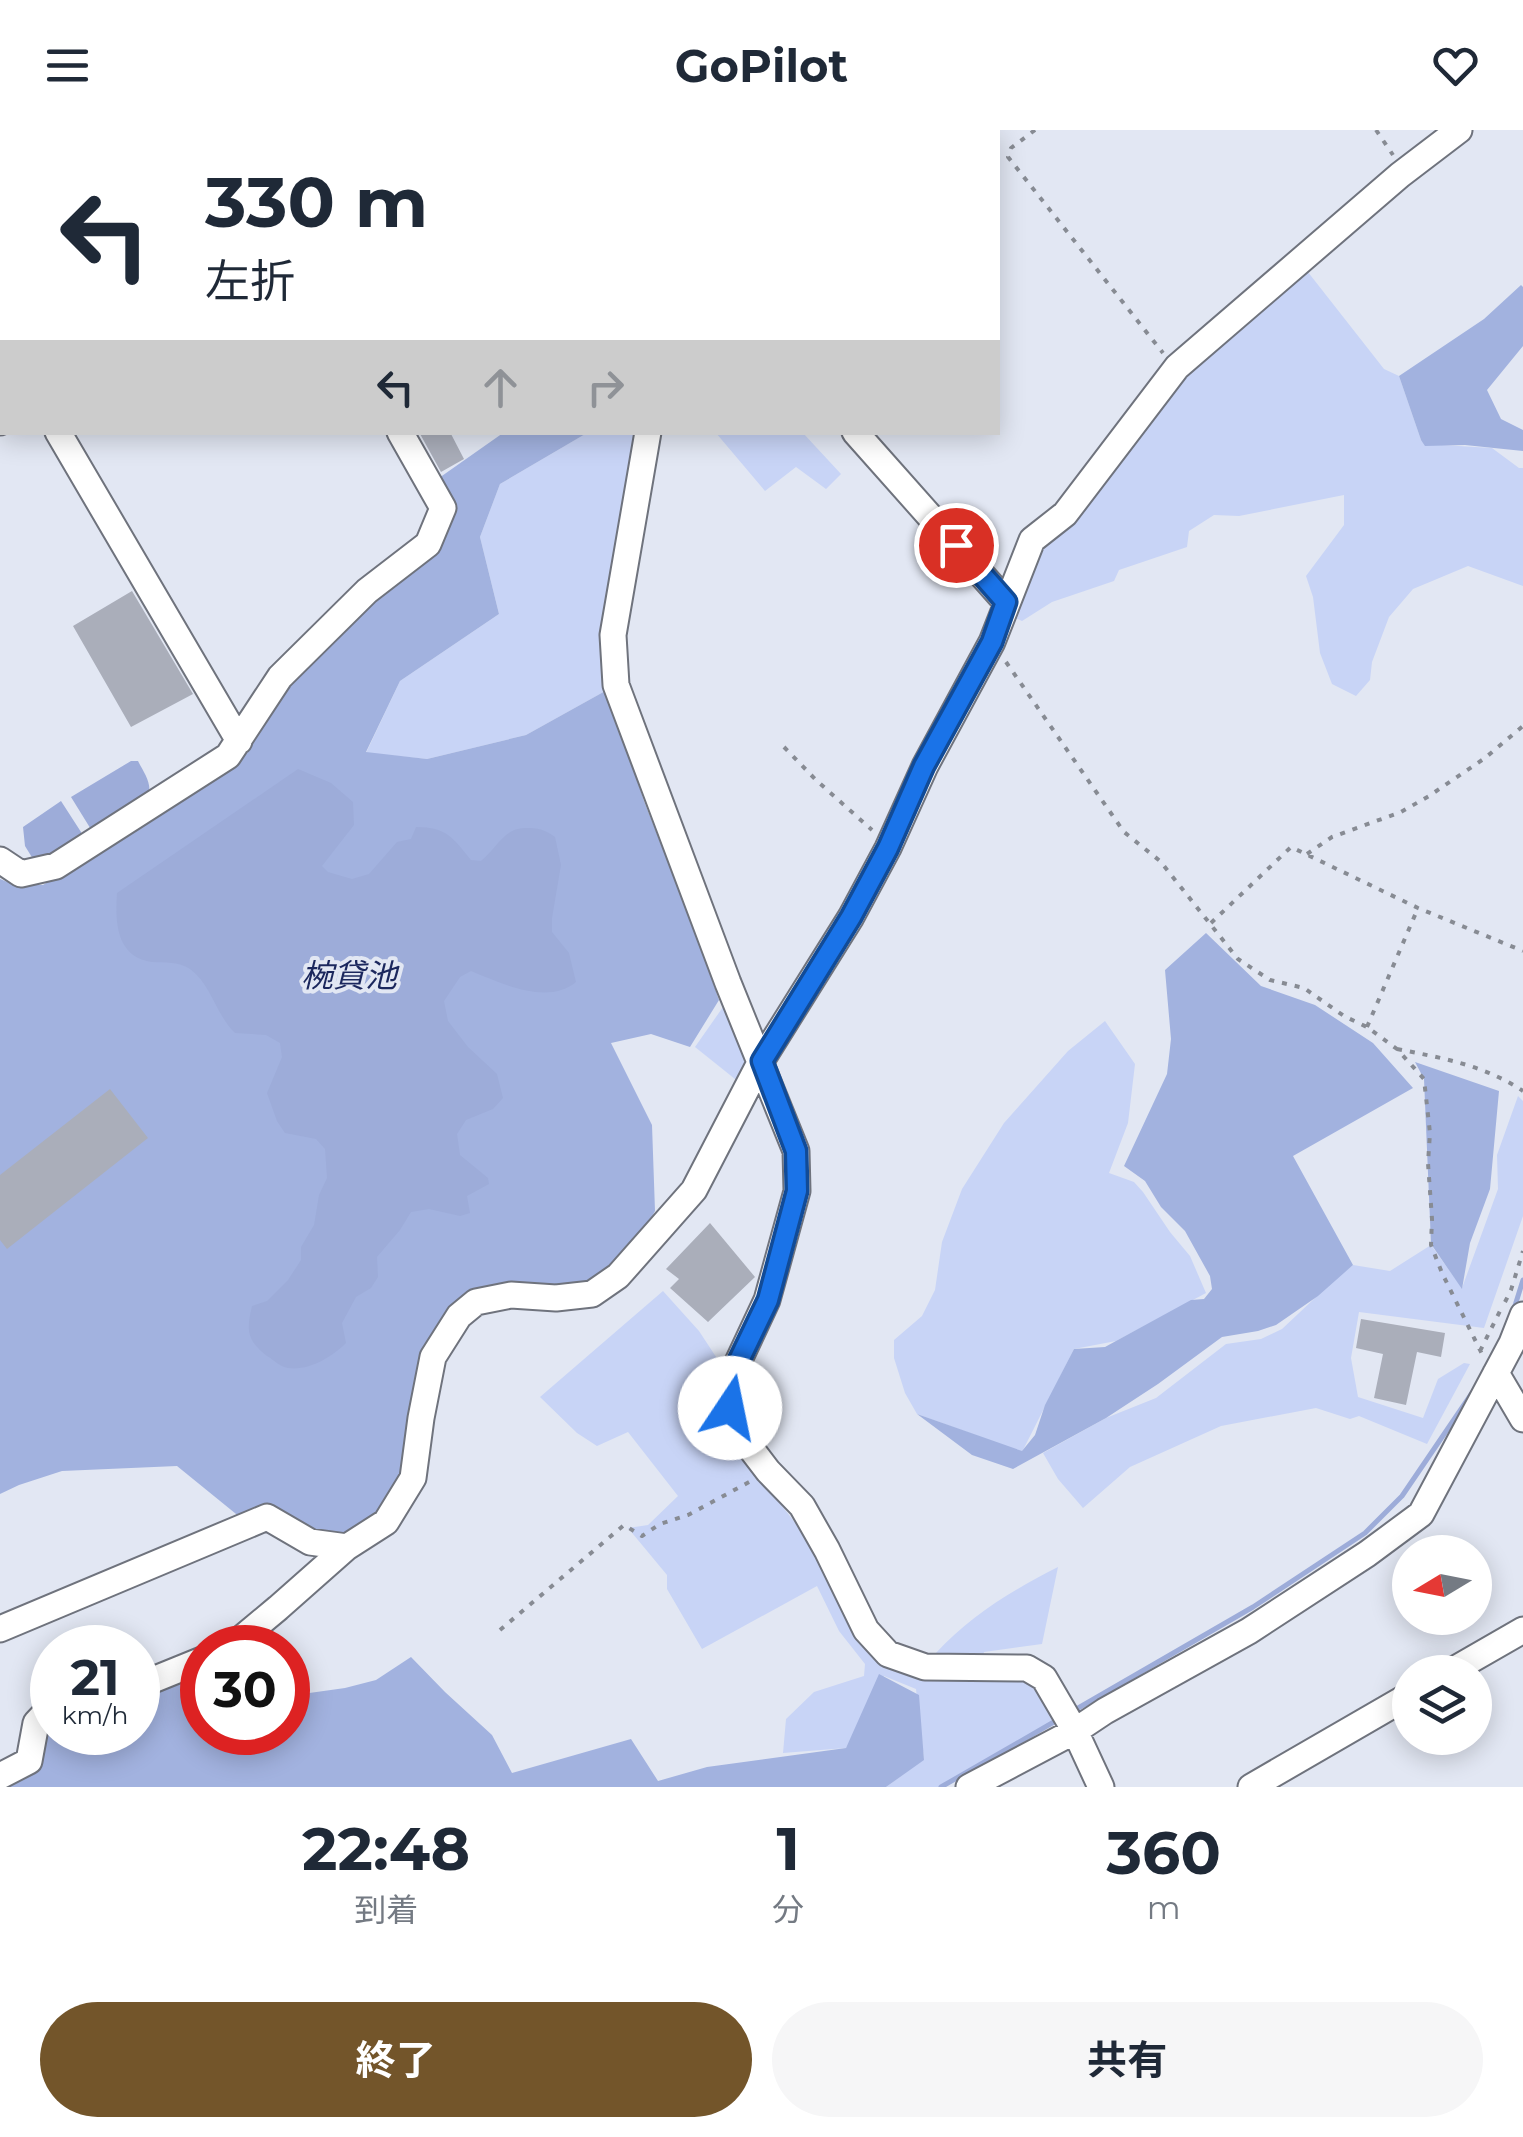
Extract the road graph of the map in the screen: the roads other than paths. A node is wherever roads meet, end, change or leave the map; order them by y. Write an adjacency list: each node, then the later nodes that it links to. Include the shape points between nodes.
1 (1458, 130): 6 (street, via 1177,366 1065,514 1032,540)
2 (60, 435): 7 (street)
3 (402, 435): 7 (street, via 443,508 428,544 367,591 280,677)
4 (647, 435): 9 (street, via 613,635 616,685)
5 (858, 435): 6 (street)
6 (1006, 602): 9 (street, via 888,848)
7 (239, 741): 8 (street, via 228,756 56,866 20,874)
8 (0, 860)
9 (762, 1061): 13 (street, via 694,1190 618,1276 592,1294 510,1295 476,1302 459,1316 433,1357 413,1478 386,1522); 19 (street, via 796,1151 797,1191 768,1300 731,1377 730,1408 742,1437 802,1506 866,1630 888,1654 925,1667 1027,1668 1044,1678)
10 (1523, 1315): 11 (street)
11 (1496, 1374): 12 (street); 19 (street, via 1421,1514 1249,1631)
12 (1523, 1419)
13 (347, 1546): 14 (street); 15 (street, via 310,1542 267,1517)
14 (259, 1625)
15 (0, 1629)
16 (1523, 1630): 17 (street)
17 (1480, 1655)
18 (1392, 1705): 24 (street)
19 (1075, 1731): 22 (street); 23 (street)
20 (30, 1755): 21 (street)
21 (0, 1776)
22 (969, 1787)
23 (1100, 1787)
24 (1250, 1787)

